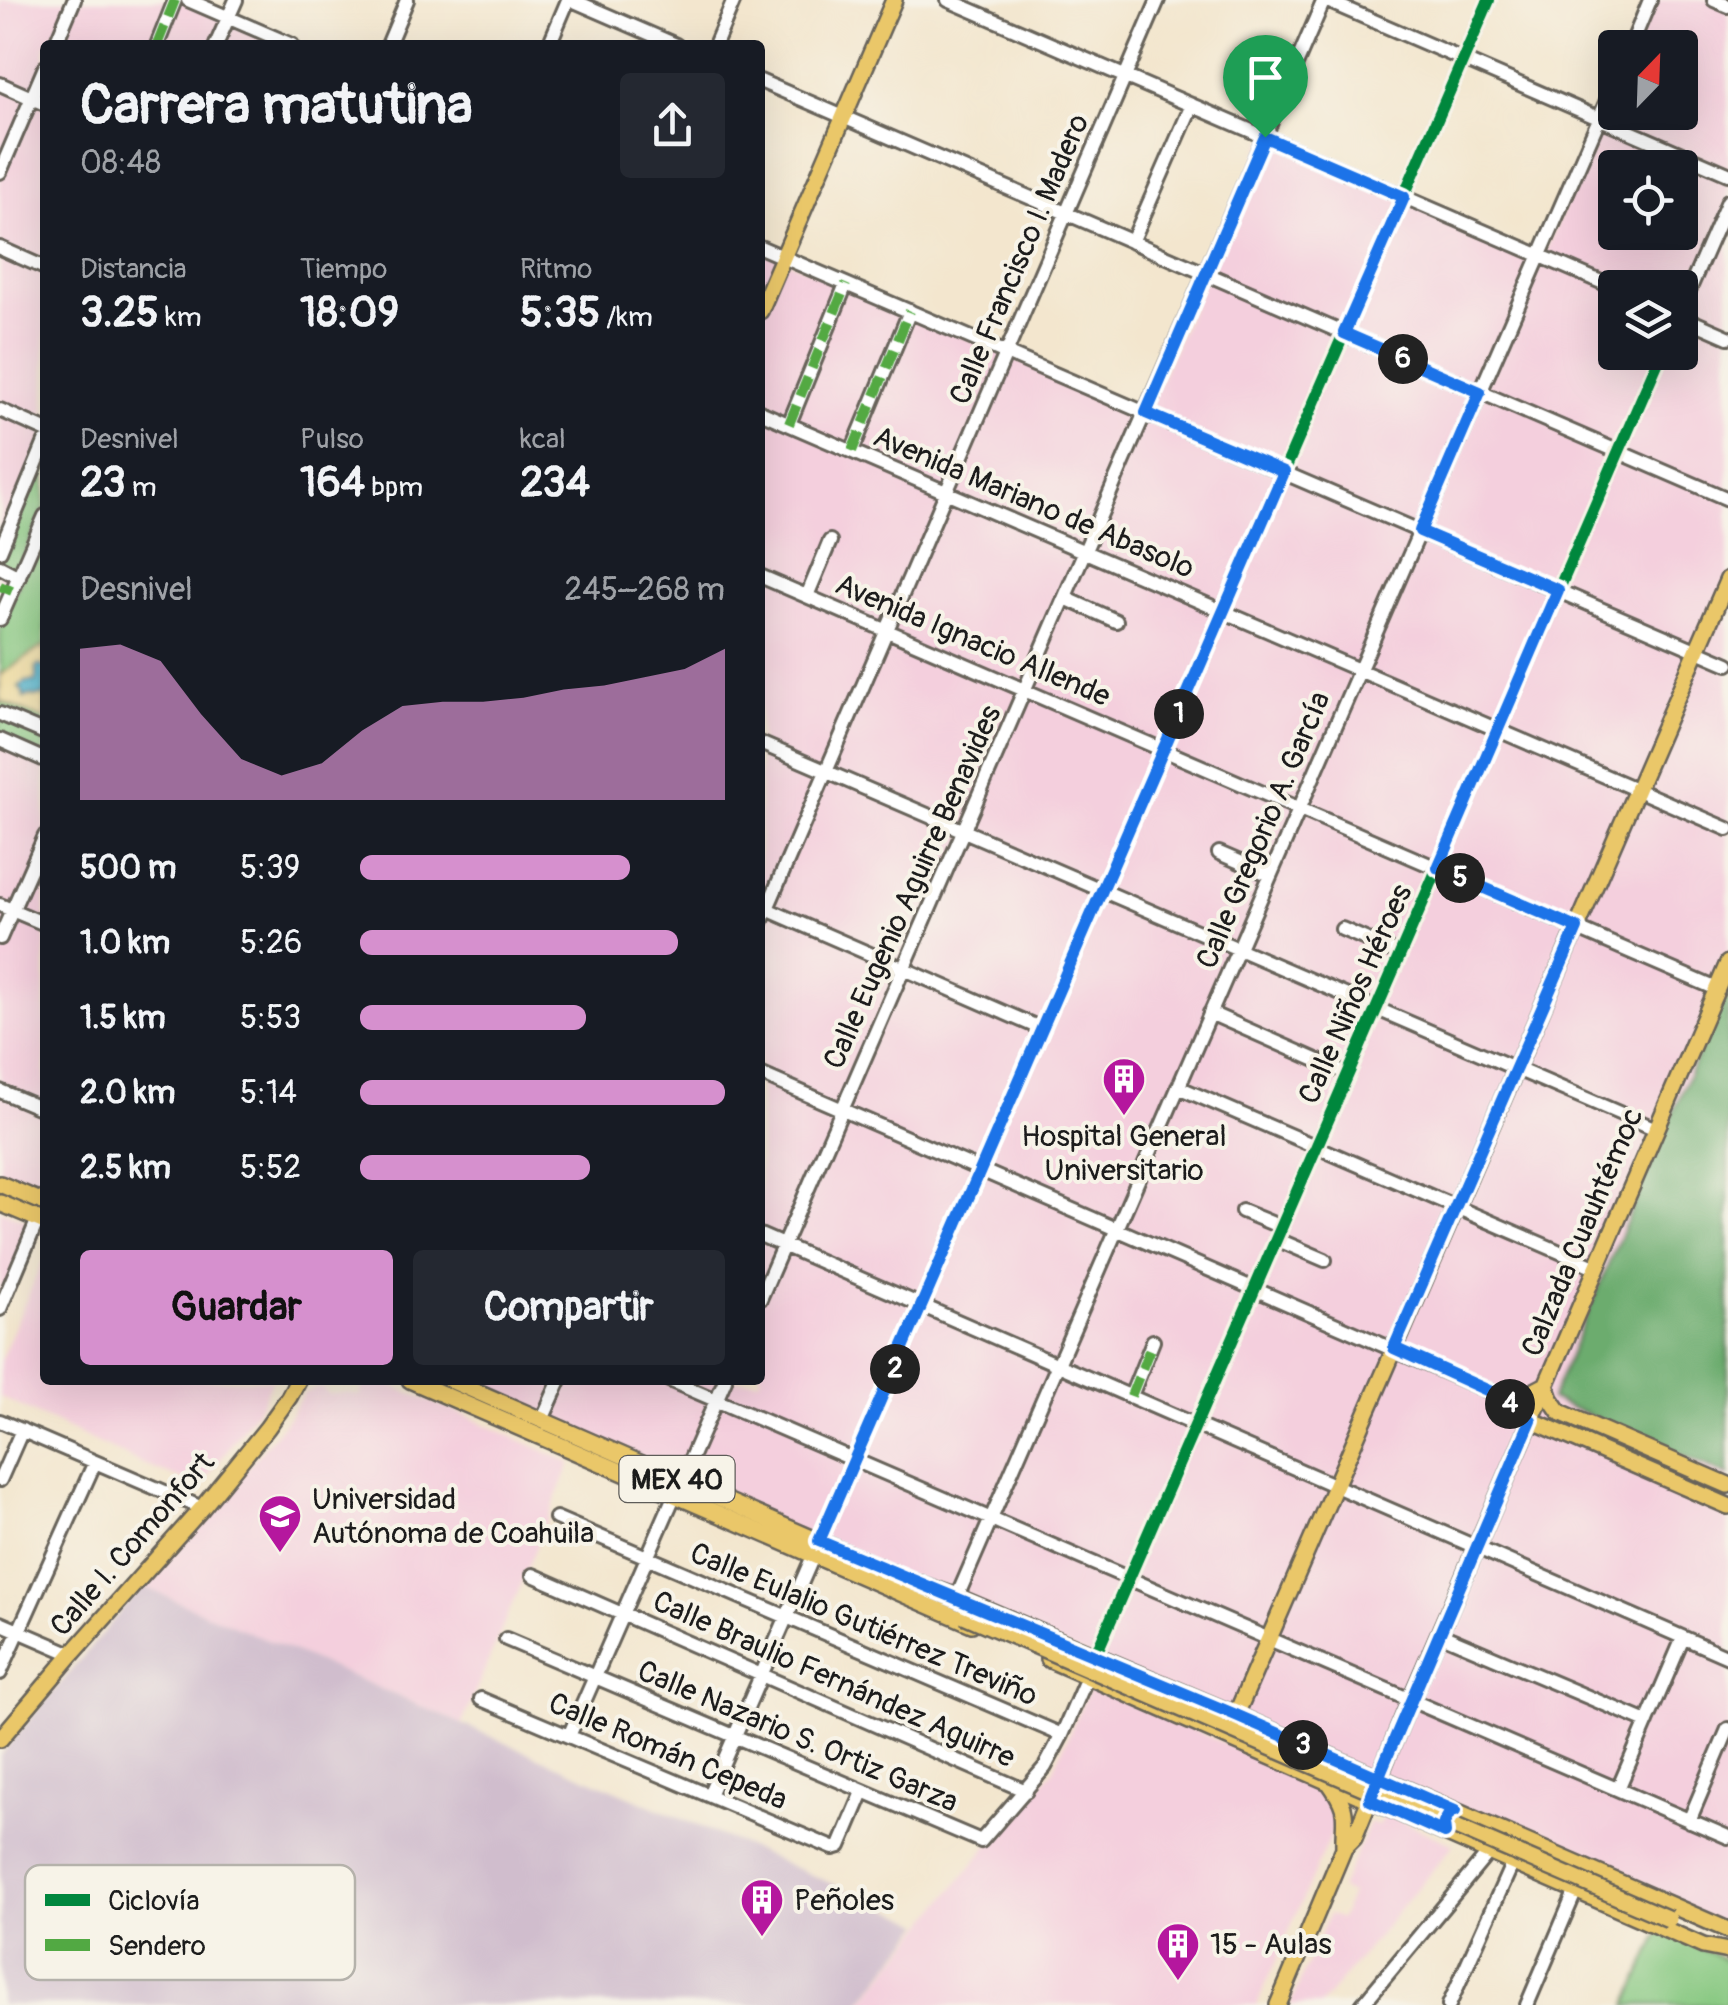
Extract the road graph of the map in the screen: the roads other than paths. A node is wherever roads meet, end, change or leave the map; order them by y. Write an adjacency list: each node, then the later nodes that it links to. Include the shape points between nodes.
1 (74, 0): 18 (street)
2 (175, 0): 19 (street)
3 (188, 0): 16 (street)
4 (236, 0): 16 (street)
5 (407, 0): 22 (street)
6 (570, 0): 23 (street); 24 (street)
7 (734, 0): 25 (street)
8 (894, 0): 32 (main road)
9 (948, 0): 27 (street)
10 (1158, 0): 27 (street, Calle Francisco I. Madero)
11 (1324, 0): 26 (street); 36 (street, Calle Eugenio Aguirre Benavides)
12 (1490, 0): 26 (street)
13 (1650, 0): 17 (street)
14 (1714, 0): 15 (street)
15 (1728, 6)
16 (228, 18): 20 (street); 21 (street)
17 (1638, 30)
18 (57, 40)
19 (158, 40)
20 (218, 40)
21 (280, 40)
22 (390, 40)
23 (550, 40)
24 (664, 40)
25 (717, 40)
26 (1463, 60): 33 (street); 39 (street)
27 (1125, 76): 31 (street); 41 (street, Calle Francisco I. Madero)
28 (765, 83): 32 (street)
29 (0, 84): 30 (street)
30 (38, 101): 37 (street)
31 (1192, 105): 36 (street); 42 (street)
32 (844, 117): 41 (street); 46 (main road)
33 (1598, 118)
34 (1598, 120): 45 (street, Calle Gregorio A. García)
35 (1627, 130): 38 (street)
36 (1265, 137): 39 (street); 49 (street, Calle Eugenio Aguirre Benavides)
37 (0, 172)
38 (1728, 174)
39 (1404, 197): 45 (street); 55 (street)
40 (1728, 201): 48 (street)
41 (1066, 213): 42 (street); 57 (street, Calle Francisco I. Madero)
42 (1132, 242): 49 (street)
43 (0, 248): 47 (street)
44 (765, 248): 46 (street)
45 (1540, 255): 50 (street); 59 (street, Calle Gregorio A. García)
46 (784, 256): 51 (street); 52 (main road)
47 (40, 266)
48 (1698, 272)
49 (1206, 274): 55 (street); 61 (street, Calle Eugenio Aguirre Benavides)
50 (1598, 281)
51 (846, 284): 53 (street); 63 (street)
52 (765, 300)
53 (910, 311): 57 (street); 65 (street)
54 (1698, 322): 56 (street)
55 (1344, 333): 59 (street); 68 (street)
56 (1728, 336)
57 (1006, 352): 61 (street); 69 (street, Calle Francisco I. Madero)
58 (1654, 370): 66 (street, Calle Niños Héroes)
59 (1480, 392): 66 (street); 72 (street, Calle Gregorio A. García)
60 (0, 410): 64 (street)
61 (1146, 413): 68 (street); 75 (street, Calle Eugenio Aguirre Benavides)
62 (765, 414): 63 (street, Avenida Mariano de Abasolo)
63 (789, 424): 65 (street, Avenida Mariano de Abasolo)
64 (40, 428)
65 (852, 451): 69 (street, Avenida Mariano de Abasolo)
66 (1619, 452): 70 (street); 81 (street, Calle Niños Héroes)
67 (40, 454): 74 (street)
68 (1284, 472): 72 (street); 84 (street)
69 (946, 492): 75 (street, Avenida Mariano de Abasolo); 87 (street, Calle Francisco I. Madero)
70 (1728, 499)
71 (40, 527): 77 (street)
72 (1420, 531): 81 (street); 90 (street, Calle Gregorio A. García)
73 (830, 541): 82 (street)
74 (0, 551)
75 (1085, 552): 83 (street, Calle Eugenio Aguirre Benavides); 84 (street, Avenida Mariano de Abasolo)
76 (0, 567): 77 (street)
77 (18, 576): 80 (street)
78 (765, 578): 82 (street, Avenida Ignacio Allende)
79 (1728, 579): 88 (main road)
80 (6, 588): 85 (street)
81 (1558, 590): 88 (street); 93 (street, Calle Niños Héroes)
82 (807, 596): 87 (street, Avenida Ignacio Allende)
83 (1065, 598): 86 (street); 91 (street, Calle Eugenio Aguirre Benavides)
84 (1223, 611): 90 (street, Avenida Mariano de Abasolo); 97 (street)
85 (0, 619)
86 (1116, 621)
87 (886, 630): 91 (street, Avenida Ignacio Allende); 99 (street, Calle Francisco I. Madero)
88 (1697, 650): 89 (street); 100 (main road)
89 (1728, 664)
90 (1360, 670): 93 (street, Avenida Mariano de Abasolo); 101 (street, Calle Gregorio A. García)
91 (1025, 690): 97 (street, Avenida Ignacio Allende); 103 (street, Calle Eugenio Aguirre Benavides)
92 (0, 714): 94 (street)
93 (1498, 730): 100 (street, Avenida Mariano de Abasolo); 106 (street, Calle Niños Héroes)
94 (40, 732)
95 (0, 740): 98 (street)
96 (765, 745): 99 (street)
97 (1164, 750): 101 (street, Avenida Ignacio Allende); 108 (street)
98 (40, 758)
99 (826, 772): 103 (street); 109 (street, Calle Francisco I. Madero)
100 (1637, 790): 102 (street, Avenida Mariano de Abasolo); 113 (main road)
101 (1299, 808): 106 (street, Avenida Ignacio Allende); 107 (street, Calle Gregorio A. García)
102 (1728, 829)
103 (964, 831): 108 (street); 119 (street, Calle Eugenio Aguirre Benavides)
104 (40, 845): 111 (street)
105 (1220, 853): 107 (street)
106 (1438, 868): 113 (street, Avenida Ignacio Allende); 117 (street, Calle Niños Héroes)
107 (1270, 875): 116 (street, Calle Gregorio A. García)
108 (1103, 890): 116 (street); 123 (street)
109 (765, 905)
110 (765, 907): 119 (street)
111 (6, 908): 112 (street); 115 (street)
112 (40, 922)
113 (1577, 928): 120 (street, Avenida Ignacio Allende); 124 (main road)
114 (1342, 929): 117 (street)
115 (0, 938)
116 (1238, 948): 121 (street); 122 (street, Calle Gregorio A. García)
117 (1400, 954): 121 (street, Calle Niños Héroes)
118 (1728, 963): 120 (main road, Calzada Cuauhtémoc)
119 (904, 968): 123 (street); 130 (street, Calle Eugenio Aguirre Benavides)
120 (1717, 989): 131 (main road, Calzada Cuauhtémoc)
121 (1377, 1008): 124 (street); 125 (street, Calle Niños Héroes)
122 (1210, 1014): 125 (street); 127 (street, Calle Gregorio A. García)
123 (1042, 1029): 133 (street)
124 (1516, 1067): 131 (street); 137 (main road)
125 (1348, 1074): 132 (street, Calle Niños Héroes)
126 (765, 1076): 130 (street)
127 (1178, 1087): 132 (street); 141 (street, Calle Gregorio A. García)
128 (0, 1091): 129 (street)
129 (40, 1108)
130 (842, 1110): 133 (street); 144 (street, Calle Eugenio Aguirre Benavides)
131 (1656, 1129): 146 (main road, Calzada Cuauhtémoc)
132 (1316, 1147): 137 (street); 142 (street, Calle Niños Héroes)
133 (982, 1170): 141 (street); 149 (street)
134 (0, 1184): 135 (main road)
135 (40, 1201)
136 (0, 1202): 139 (main road)
137 (1456, 1207): 146 (street); 152 (main road)
138 (1242, 1210): 142 (street)
139 (40, 1220)
140 (40, 1225): 150 (street)
141 (1117, 1228): 148 (street); 153 (street, Calle Gregorio A. García)
142 (1279, 1233): 145 (street); 148 (street, Calle Niños Héroes)
143 (765, 1237): 144 (street)
144 (783, 1245): 147 (street, Calle Eugenio Aguirre Benavides); 149 (street)
145 (1325, 1260)
146 (1596, 1268): 160 (main road, Calzada Cuauhtémoc)
147 (765, 1286)
148 (1255, 1288): 152 (street); 167 (street, Calle Niños Héroes)
149 (922, 1305): 153 (street); 169 (street)
150 (0, 1310)
151 (1153, 1341): 161 (street)
152 (1394, 1348): 162 (street); 172 (main road)
153 (1058, 1364): 161 (street); 178 (street, Calle Gregorio A. García)
154 (295, 1385): 176 (main road, Calle I. Comonfort)
155 (423, 1385): 174 (main road, MEX 40)
156 (462, 1385): 165 (main road, MEX 40)
157 (558, 1385): 165 (street)
158 (681, 1385): 163 (street)
159 (722, 1385): 163 (street)
160 (1546, 1386): 162 (main road); 166 (main road, Calzada Cuauhtémoc); 173 (main road, via 1560,1412)
161 (1131, 1396): 167 (street)
162 (1500, 1396): 166 (street)
163 (716, 1400): 169 (street); 174 (street)
164 (0, 1420): 168 (street)
165 (542, 1420): 174 (main road, MEX 40)
166 (1531, 1420): 175 (main road); 180 (main road, Calzada Cuauhtémoc)
167 (1196, 1424): 172 (street); 183 (street, Calle Niños Héroes)
168 (22, 1430): 170 (street); 171 (street)
169 (854, 1460): 178 (street); 179 (street)
170 (95, 1462): 176 (street); 189 (street)
171 (0, 1480)
172 (1336, 1485): 180 (street); 193 (main road)
173 (1728, 1485)
174 (678, 1487): 179 (main road, MEX 40); 181 (street)
175 (1728, 1506)
176 (202, 1508): 194 (main road, Calle I. Comonfort)
177 (556, 1518): 181 (street, Calle Eulalio Gutiérrez Treviño)
178 (991, 1519): 183 (street); 185 (street, Calle Gregorio A. García)
179 (817, 1548): 184 (main road, MEX 40); 187 (street)
180 (1476, 1548): 190 (main road, Calzada Cuauhtémoc); 191 (street)
181 (647, 1558): 186 (street); 187 (street, Calle Eulalio Gutiérrez Treviño)
182 (532, 1574): 186 (street, Calle Braulio Fernández Aguirre)
183 (1128, 1578): 193 (street); 195 (street, Calle Niños Héroes)
184 (900, 1584): 185 (main road); 200 (main road, MEX 40)
185 (963, 1607): 195 (main road); 226 (main road, bridge)
186 (623, 1614): 198 (street, Calle Braulio Fernández Aguirre); 199 (street)
187 (786, 1618): 198 (street); 206 (street, Calle Eulalio Gutiérrez Treviño)
188 (0, 1623): 189 (street)
189 (19, 1631): 194 (street); 197 (street)
190 (1439, 1634): 202 (main road, Calzada Cuauhtémoc); 204 (street)
191 (1683, 1638): 196 (street); 204 (street)
192 (506, 1639): 199 (street, Calle Nazario S. Ortiz Garza)
193 (1269, 1639): 202 (street); 203 (main road)
194 (72, 1654): 210 (main road, Calle I. Comonfort)
195 (1095, 1656): 203 (main road)
196 (1728, 1657)
197 (0, 1673)
198 (762, 1674): 208 (street); 214 (street, Calle Braulio Fernández Aguirre)
199 (595, 1677): 207 (street); 208 (street, Calle Nazario S. Ortiz Garza)
200 (1087, 1677): 206 (street); 209 (main road, MEX 40)
201 (481, 1698): 207 (street, Calle Román Cepeda)
202 (1411, 1700): 211 (main road, Calzada Cuauhtémoc); 213 (street)
203 (1236, 1715): 209 (main road); 211 (main road)
204 (1647, 1722): 213 (street)
205 (1728, 1729): 219 (street)
206 (1062, 1735): 214 (street)
207 (570, 1736): 216 (street, Calle Román Cepeda)
208 (734, 1737): 215 (street, Calle Nazario S. Ortiz Garza); 216 (street)
209 (1226, 1737): 212 (main road, MEX 40)
210 (0, 1739)
211 (1379, 1778): 217 (main road, Calzada Cuauhtémoc); 218 (main road)
212 (1329, 1782): 217 (main road, MEX 40); 222 (main road, via 1346,1817)
213 (1618, 1790): 219 (street)
214 (1026, 1791): 215 (street, Calle Nazario S. Ortiz Garza, via 980,1841)
215 (863, 1792): 216 (street, Calle Román Cepeda, via 836,1848)
216 (709, 1795)
217 (1370, 1800): 220 (main road, MEX 40); 222 (main road, Calzada Cuauhtémoc)
218 (1455, 1811): 220 (main road, via 1446,1818); 227 (main road)
219 (1689, 1821): 221 (street)
220 (1445, 1833): 223 (main road, MEX 40)
221 (1728, 1837)
222 (1344, 1848): 229 (main road, Calzada Cuauhtémoc)
223 (1490, 1852): 224 (main road, MEX 40); 230 (street)
224 (1513, 1862): 225 (main road, MEX 40); 231 (street)
225 (1576, 1890): 228 (main road, MEX 40, via 1702,1946); 232 (street)
226 (1671, 1916): 227 (main road); 228 (main road)
227 (1728, 1930)
228 (1728, 1950)
229 (1282, 2004)
230 (1362, 2005)
231 (1449, 2005)
232 (1527, 2005)

